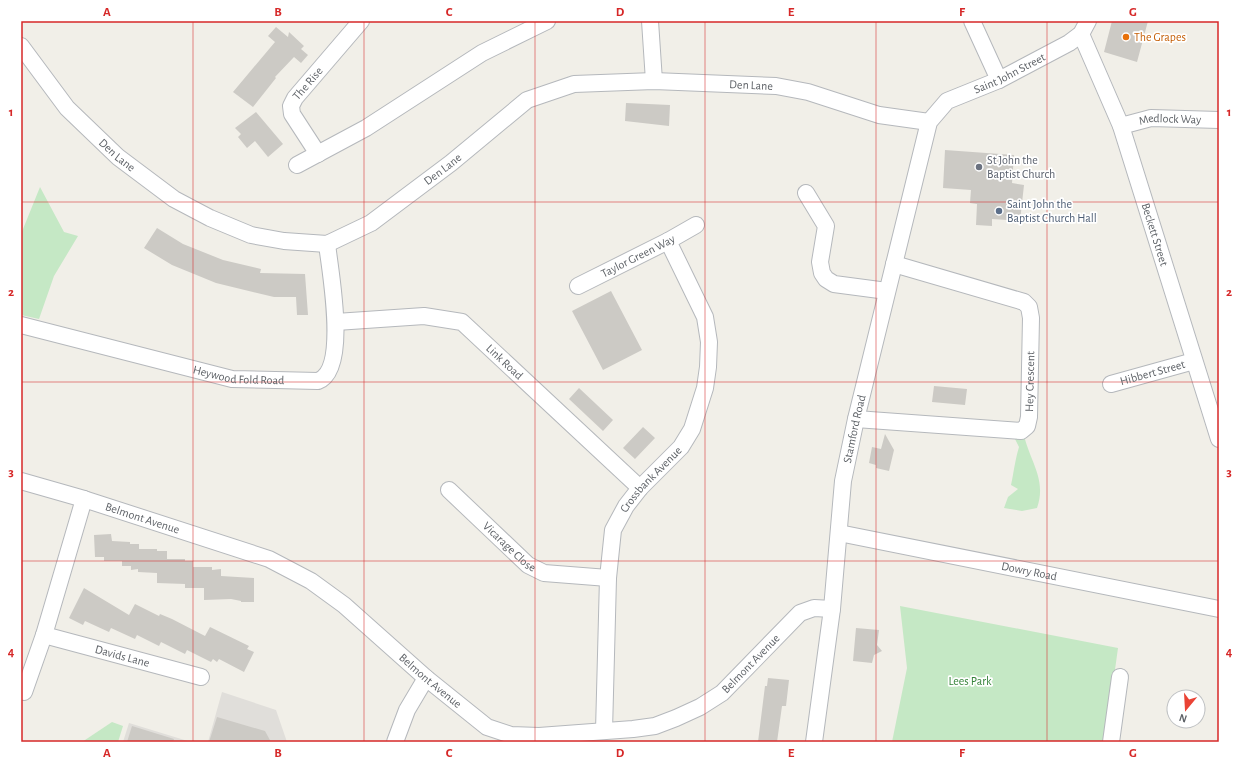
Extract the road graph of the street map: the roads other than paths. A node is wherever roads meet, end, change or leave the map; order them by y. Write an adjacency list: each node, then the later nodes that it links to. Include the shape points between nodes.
1 (360, 21): 12 (street, The Rise, via 295,98 292,106 292,114)
2 (547, 21): 12 (street, via 482,53 366,128)
3 (650, 21): 8 (street)
4 (972, 21): 7 (street)
5 (1084, 27): 7 (street, Saint John Street, via 1069,43); 11 (street, Beckett Street)
6 (21, 46): 17 (street, Den Lane, via 67,108 118,157 174,199 251,235 284,241)
7 (999, 80): 10 (street, Saint John Street, via 947,101)
8 (654, 81): 10 (street, Den Lane, via 776,86 808,92 879,115); 17 (street, Den Lane, via 574,84 527,100 451,163 371,223)
9 (1219, 120): 11 (street, Medlock Way, via 1151,118)
10 (929, 122): 18 (street, Stamford Road)
11 (1121, 126): 23 (street, Beckett Street)
12 (318, 154): 13 (street)
13 (297, 165)
14 (806, 193): 20 (street, via 826,226 820,262 826,279 834,284)
15 (696, 225): 16 (street, Taylor Green Way)
16 (668, 242): 19 (street, Taylor Green Way); 28 (street, Crossbank Avenue, via 705,318 709,342 708,367 705,388 692,429 681,447)
17 (327, 244): 21 (street, Heywood Fold Road)
18 (894, 264): 20 (street, Stamford Road); 25 (street, Hey Crescent, via 1024,302 1029,307 1031,318 1027,426 1021,431)
19 (578, 286)
20 (887, 291): 25 (street, Stamford Road)
21 (336, 322): 22 (street, Heywood Fold Road, via 330,371 324,379 318,381 232,379); 28 (street, Link Road, via 424,316 462,322)
22 (21, 325)
23 (1194, 362): 24 (street, Hibbert Street); 26 (street, Beckett Street)
24 (1111, 384)
25 (856, 419): 31 (street, Stamford Road, via 843,481)
26 (1219, 439)
27 (21, 480): 30 (street, Belmont Avenue)
28 (640, 488): 32 (street, Crossbank Avenue, via 615,525)
29 (449, 490): 32 (street, Vicarage Close, via 536,570 544,573)
30 (84, 499): 35 (street); 38 (street, Belmont Avenue, via 276,562 311,581 344,604)
31 (839, 533): 33 (street, Stamford Road); 34 (street, Dowry Road)
32 (608, 578): 40 (street, Crossbank Avenue)
33 (832, 609): 41 (street, Belmont Avenue, via 814,608 800,613 722,694 700,707); 43 (street, Stamford Road)
34 (1219, 609)
35 (44, 635): 36 (street, Davids Lane); 39 (street)
36 (201, 677)
37 (1120, 677): 44 (street)
38 (426, 678): 40 (street, Belmont Avenue, via 487,727 511,736); 42 (street, via 407,710)
39 (24, 692)
40 (604, 731): 41 (street, Belmont Avenue)
41 (632, 736)
42 (395, 742)
43 (814, 742)
44 (1111, 742)

